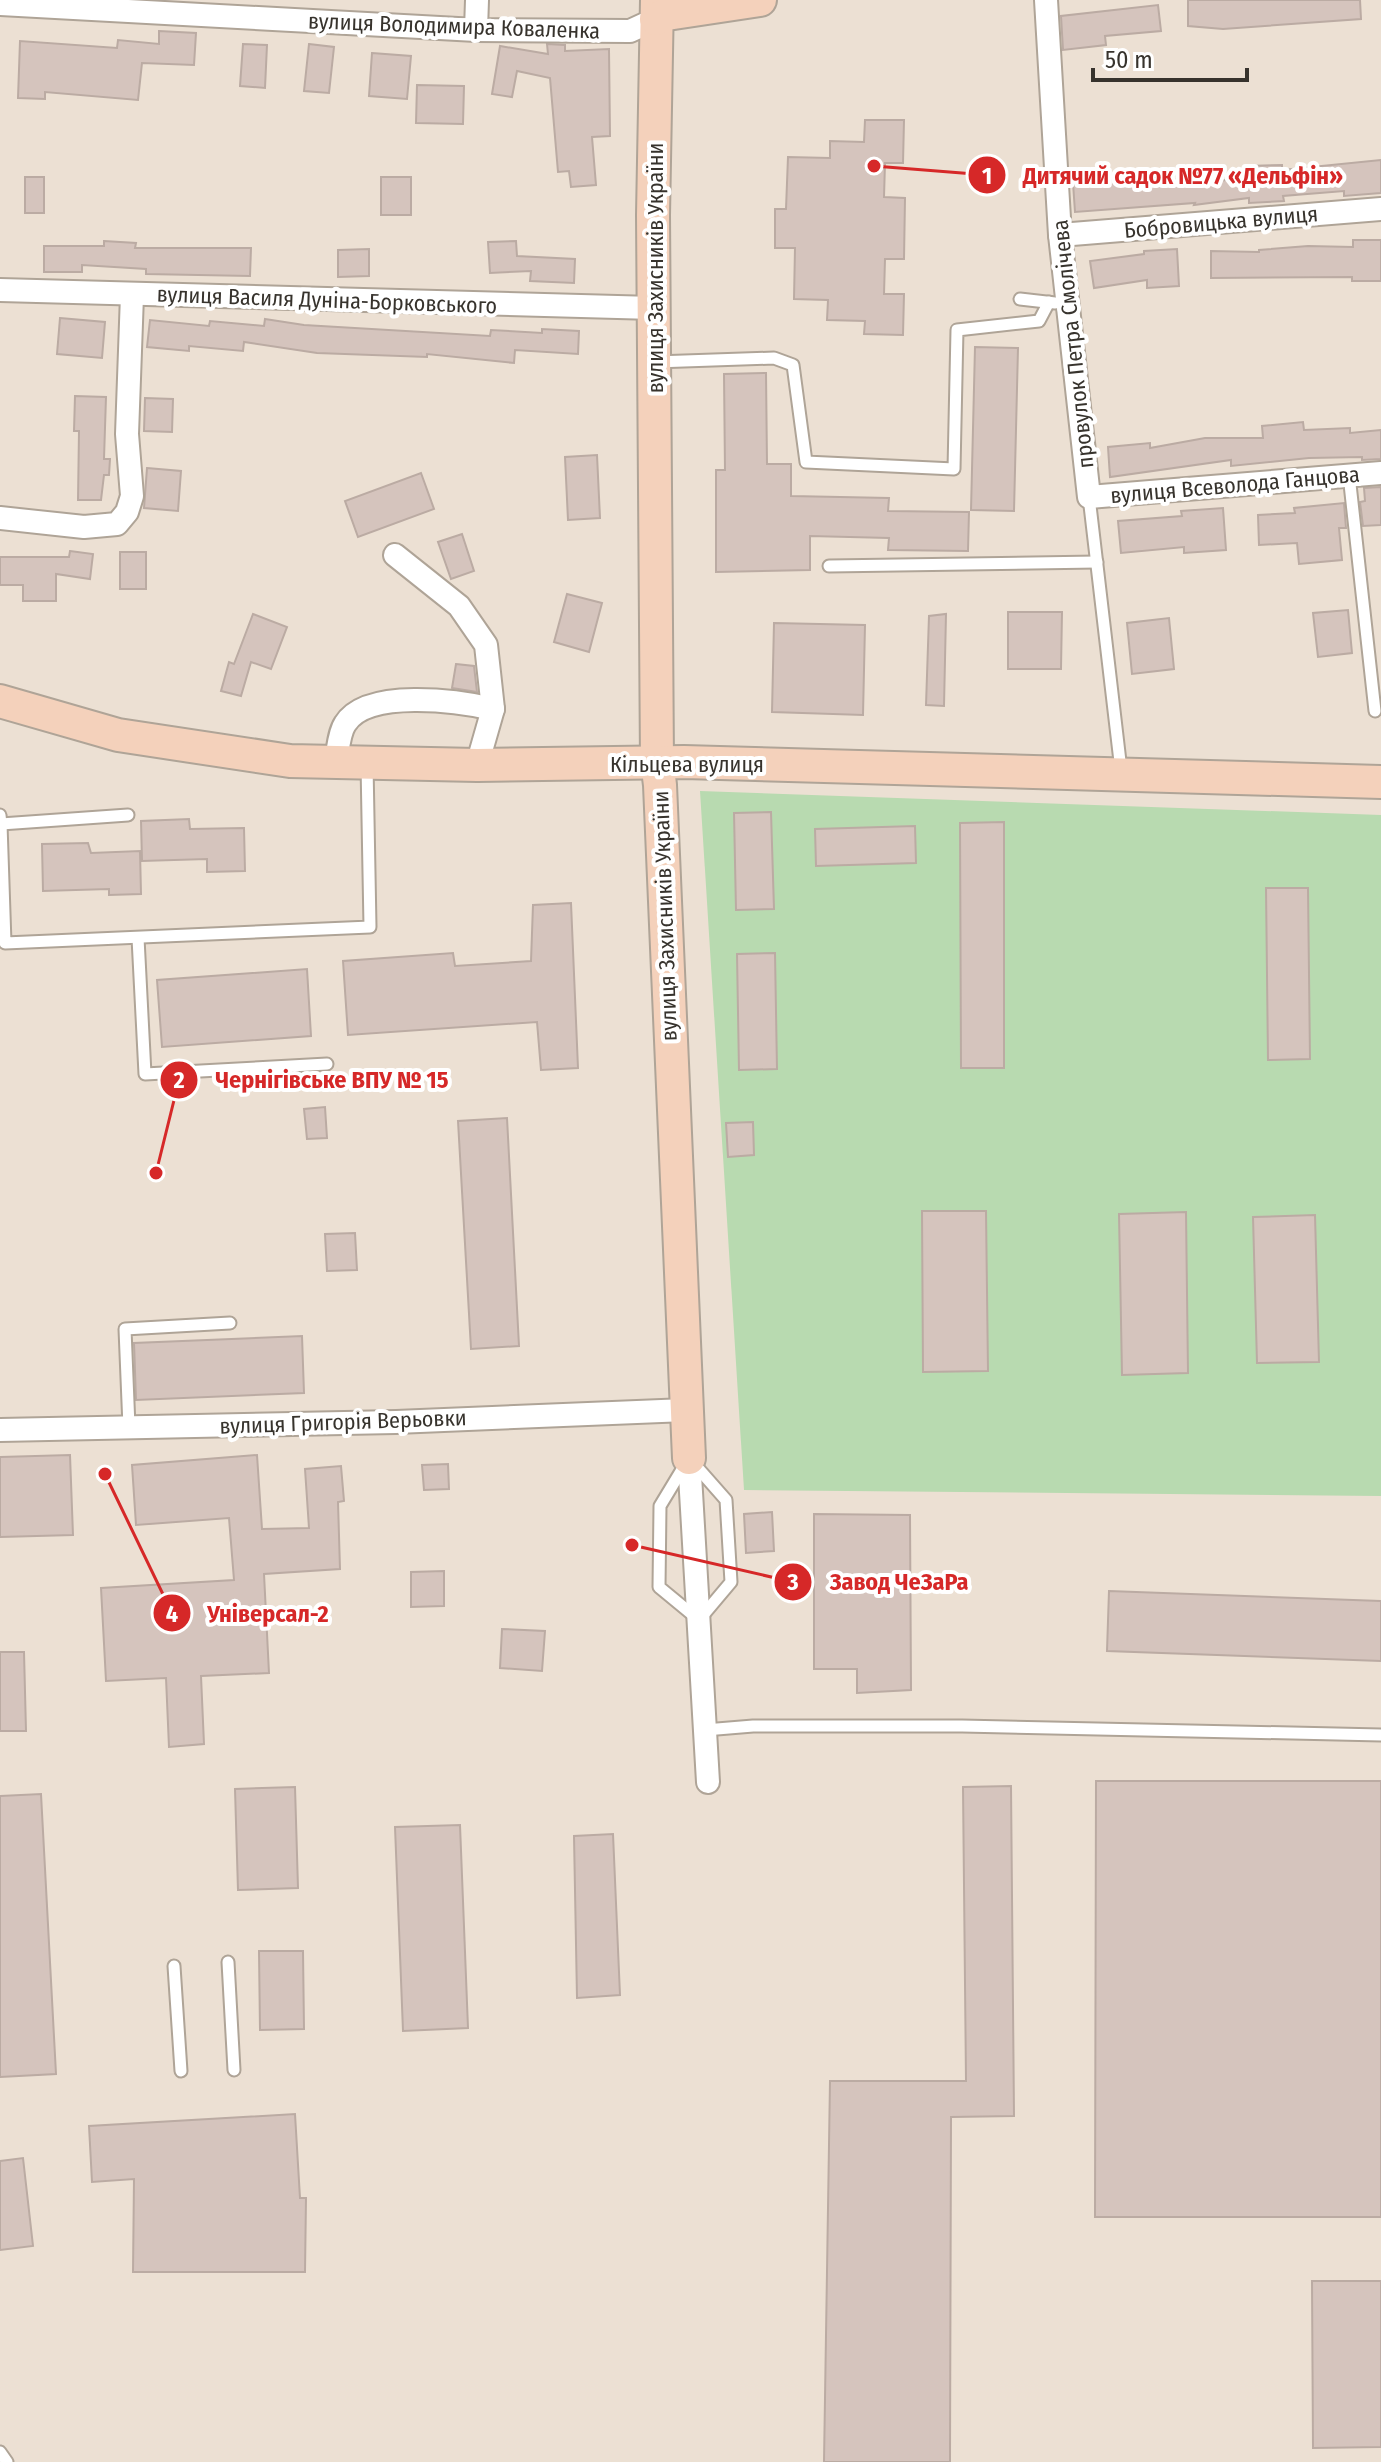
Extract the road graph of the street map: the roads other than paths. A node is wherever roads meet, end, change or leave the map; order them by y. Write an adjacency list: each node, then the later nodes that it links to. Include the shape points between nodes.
1 (477, 0): 6 (street)
2 (760, 0): 5 (street, вулиця Володимира Коваленка, via 667,14)
3 (1046, 0): 8 (street, провулок Петра Смолічева)
4 (0, 4): 6 (street, вулиця Володимира Коваленка)
5 (656, 10): 6 (street, вулиця Володимира Коваленка, via 630,31); 13 (street, вулиця Захисників України)
6 (476, 30)
7 (1381, 209): 8 (street, Бобровицька вулиця)
8 (1060, 235): 12 (street, провулок Петра Смолічева)
9 (0, 290): 10 (street, вулиця Василя Дуніна-Борковського)
10 (132, 295): 13 (street, вулиця Василя Дуніна-Борковського); 18 (street, via 127,434 132,496 127,512 117,524 84,527)
11 (1020, 299): 12 (lane)
12 (1059, 303): 14 (lane, via 1039,321 957,330 954,469 806,462 793,365 774,358); 17 (street, провулок Петра Смолічева)
13 (654, 308): 14 (street, вулиця Захисників України)
14 (655, 362): 26 (street, вулиця Захисників України)
15 (1381, 473): 16 (street, вулиця Всеволода Ганцова)
16 (1349, 475): 17 (street, вулиця Всеволода Ганцова); 24 (lane)
17 (1089, 497): 20 (lane)
18 (0, 518)
19 (395, 555): 23 (street, via 459,606 486,645)
20 (1097, 562): 21 (lane); 28 (lane)
21 (829, 566)
22 (0, 701): 25 (street, Кільцева вулиця, via 118,735 290,761)
23 (493, 709): 25 (street, via 413,699 363,708 345,723); 27 (street)
24 (1375, 711)
25 (352, 760): 27 (street, Кільцева вулиця); 33 (lane, via 370,927)
26 (657, 761): 27 (street, Кільцева вулиця); 28 (street, Кільцева вулиця); 36 (street, вулиця Захисників України)
27 (477, 765)
28 (1121, 773): 29 (street, Кільцева вулиця)
29 (1381, 782)
30 (0, 815): 32 (lane)
31 (128, 815): 32 (lane)
32 (1, 824): 33 (lane, via 5,943)
33 (138, 938): 34 (lane, via 145,1074)
34 (327, 1064)
35 (230, 1323): 37 (lane, via 125,1329)
36 (686, 1410): 37 (street, вулиця Григорія Верьовки); 39 (street, вулиця Захисників України)
37 (129, 1427): 38 (street, вулиця Григорія Верьовки)
38 (0, 1430)
39 (689, 1458): 40 (street, вулиця Захисників України); 40 (lane, via 726,1500 731,1582); 40 (lane, via 660,1506 659,1587)
40 (699, 1620): 41 (street, вулиця Захисників України)
41 (705, 1730): 42 (lane, via 962,1726); 43 (street, вулиця Захисників України)
42 (1381, 1735)
43 (708, 1782)
44 (228, 1962): 46 (lane)
45 (174, 1966): 47 (lane)
46 (234, 2070)
47 (181, 2071)
48 (0, 2452): 49 (lane)
49 (7, 2462)

